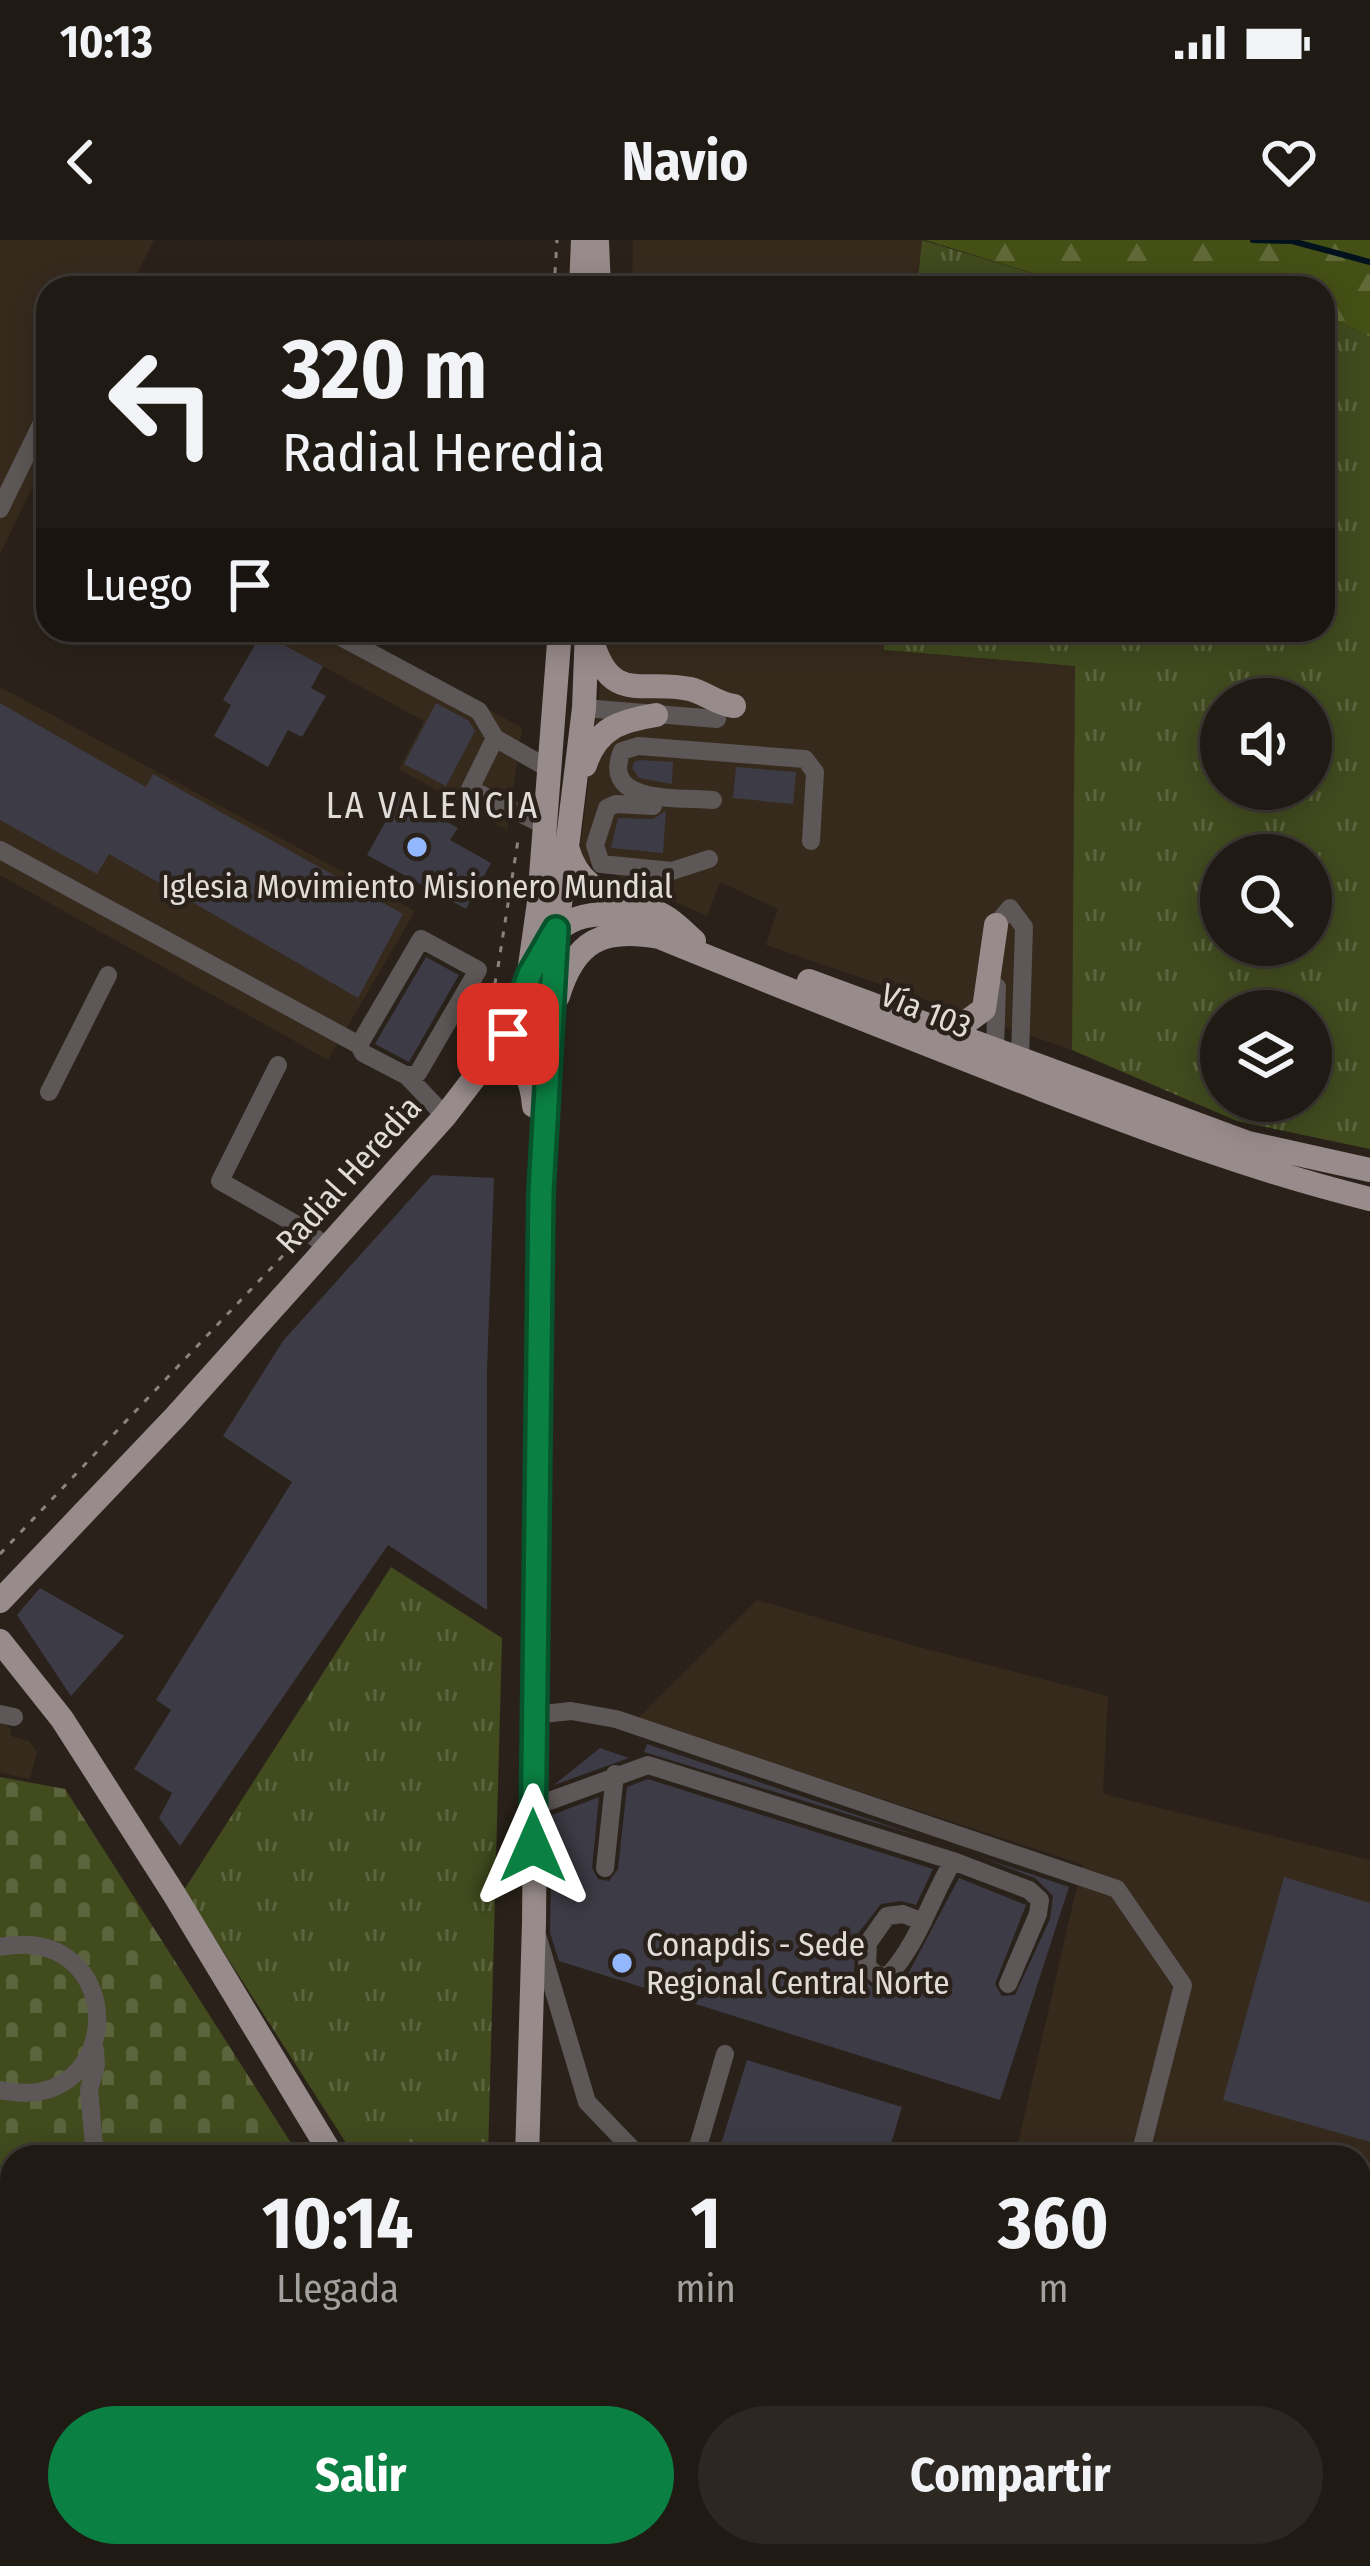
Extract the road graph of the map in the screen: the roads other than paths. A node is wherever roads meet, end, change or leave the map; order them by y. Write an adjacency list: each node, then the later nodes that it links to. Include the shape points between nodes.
1 (584, 240): 3 (main road)
2 (597, 240): 4 (main road)
3 (582, 276)
4 (598, 276)
5 (36, 435): 6 (street)
6 (0, 508)
7 (350, 642): 15 (street, via 479,711)
8 (559, 642): 16 (main road, Radial Heredia)
9 (573, 642): 12 (main road, via 571,685)
10 (587, 642): 12 (main road, Radial Heredia)
11 (592, 642): 13 (main road, via 601,666 621,684 688,689)
12 (584, 708): 14 (street); 17 (main road, Radial Heredia)
13 (726, 713): 14 (street)
14 (656, 715): 17 (main road, via 604,731)
15 (495, 737): 16 (street); 18 (street, via 469,786)
16 (551, 770): 18 (main road, Radial Heredia)
17 (571, 808): 18 (main road, Radial Heredia)
18 (556, 834): 24 (main road, Radial Heredia); 26 (main road, via 591,886 662,914); 27 (main road, Radial Heredia)
19 (811, 841): 21 (street, via 815,772 805,759 622,751 616,770 630,790 712,804 607,808 595,845 601,864 673,872)
20 (0, 850): 30 (street)
21 (709, 859)
22 (429, 919): 25 (street)
23 (996, 925): 29 (main road, via 984,1009 961,1026); 33 (street); 33 (street, via 1010,908 1024,927)
24 (556, 929): 26 (main road, via 620,914); 27 (main road); 35 (main road, Radial Heredia)
25 (421, 938): 30 (street); 36 (street, via 478,970 418,1073)
26 (694, 941): 29 (main road, Vía 103)
27 (530, 974): 31 (main road, Radial Heredia)
28 (108, 975): 38 (street)
29 (803, 979): 33 (main road, Vía 103)
30 (359, 1045): 36 (street)
31 (496, 1052): 39 (main road, Radial Heredia); 42 (main road, via 514,1059 532,1087)
32 (952, 1057): 33 (main road, via 977,1064); 35 (main road, Vía 103, via 658,937 619,932 592,942 570,965); 37 (main road, Vía 103)
33 (1006, 1057): 37 (main road); 40 (main road, Vía 103, via 1248,1143)
34 (278, 1065): 44 (street, via 220,1180)
35 (547, 1070): 42 (main road, Radial Heredia)
36 (407, 1076): 39 (street)
37 (1038, 1088): 41 (main road, via 1079,1094 1250,1158); 43 (main road, Vía 103, via 1220,1158)
38 (49, 1091)
39 (446, 1116): 44 (main road, Radial Heredia)
40 (1370, 1171)
41 (1370, 1189)
42 (541, 1192): 47 (main road, Radial Heredia)
43 (1370, 1198)
44 (316, 1239): 45 (main road, Radial Heredia, via 176,1416)
45 (0, 1601)
46 (0, 1641): 52 (main road, via 40,1687)
47 (533, 1715): 49 (main road, Radial Heredia); 66 (street, via 616,1719 1117,1889 1183,1985)
48 (615, 1774): 49 (street); 50 (street, via 648,1765); 51 (street)
49 (533, 1807): 54 (main road, Radial Heredia)
50 (953, 1861): 53 (street); 56 (street, via 1040,1900)
51 (605, 1868)
52 (181, 1907): 61 (main road); 62 (main road)
53 (922, 1922)
54 (534, 1923): 63 (main road, Radial Heredia); 64 (street, via 587,2102)
55 (0, 1947): 57 (street, via 55,1950 84,1974 98,2008)
56 (1008, 1984)
57 (94, 2046): 59 (street, via 83,2066 47,2091); 60 (street)
58 (725, 2054): 65 (street)
59 (0, 2090)
60 (94, 2145)
61 (326, 2145)
62 (340, 2145)
63 (526, 2145)
64 (628, 2145)
65 (698, 2145)
66 (1143, 2145)

